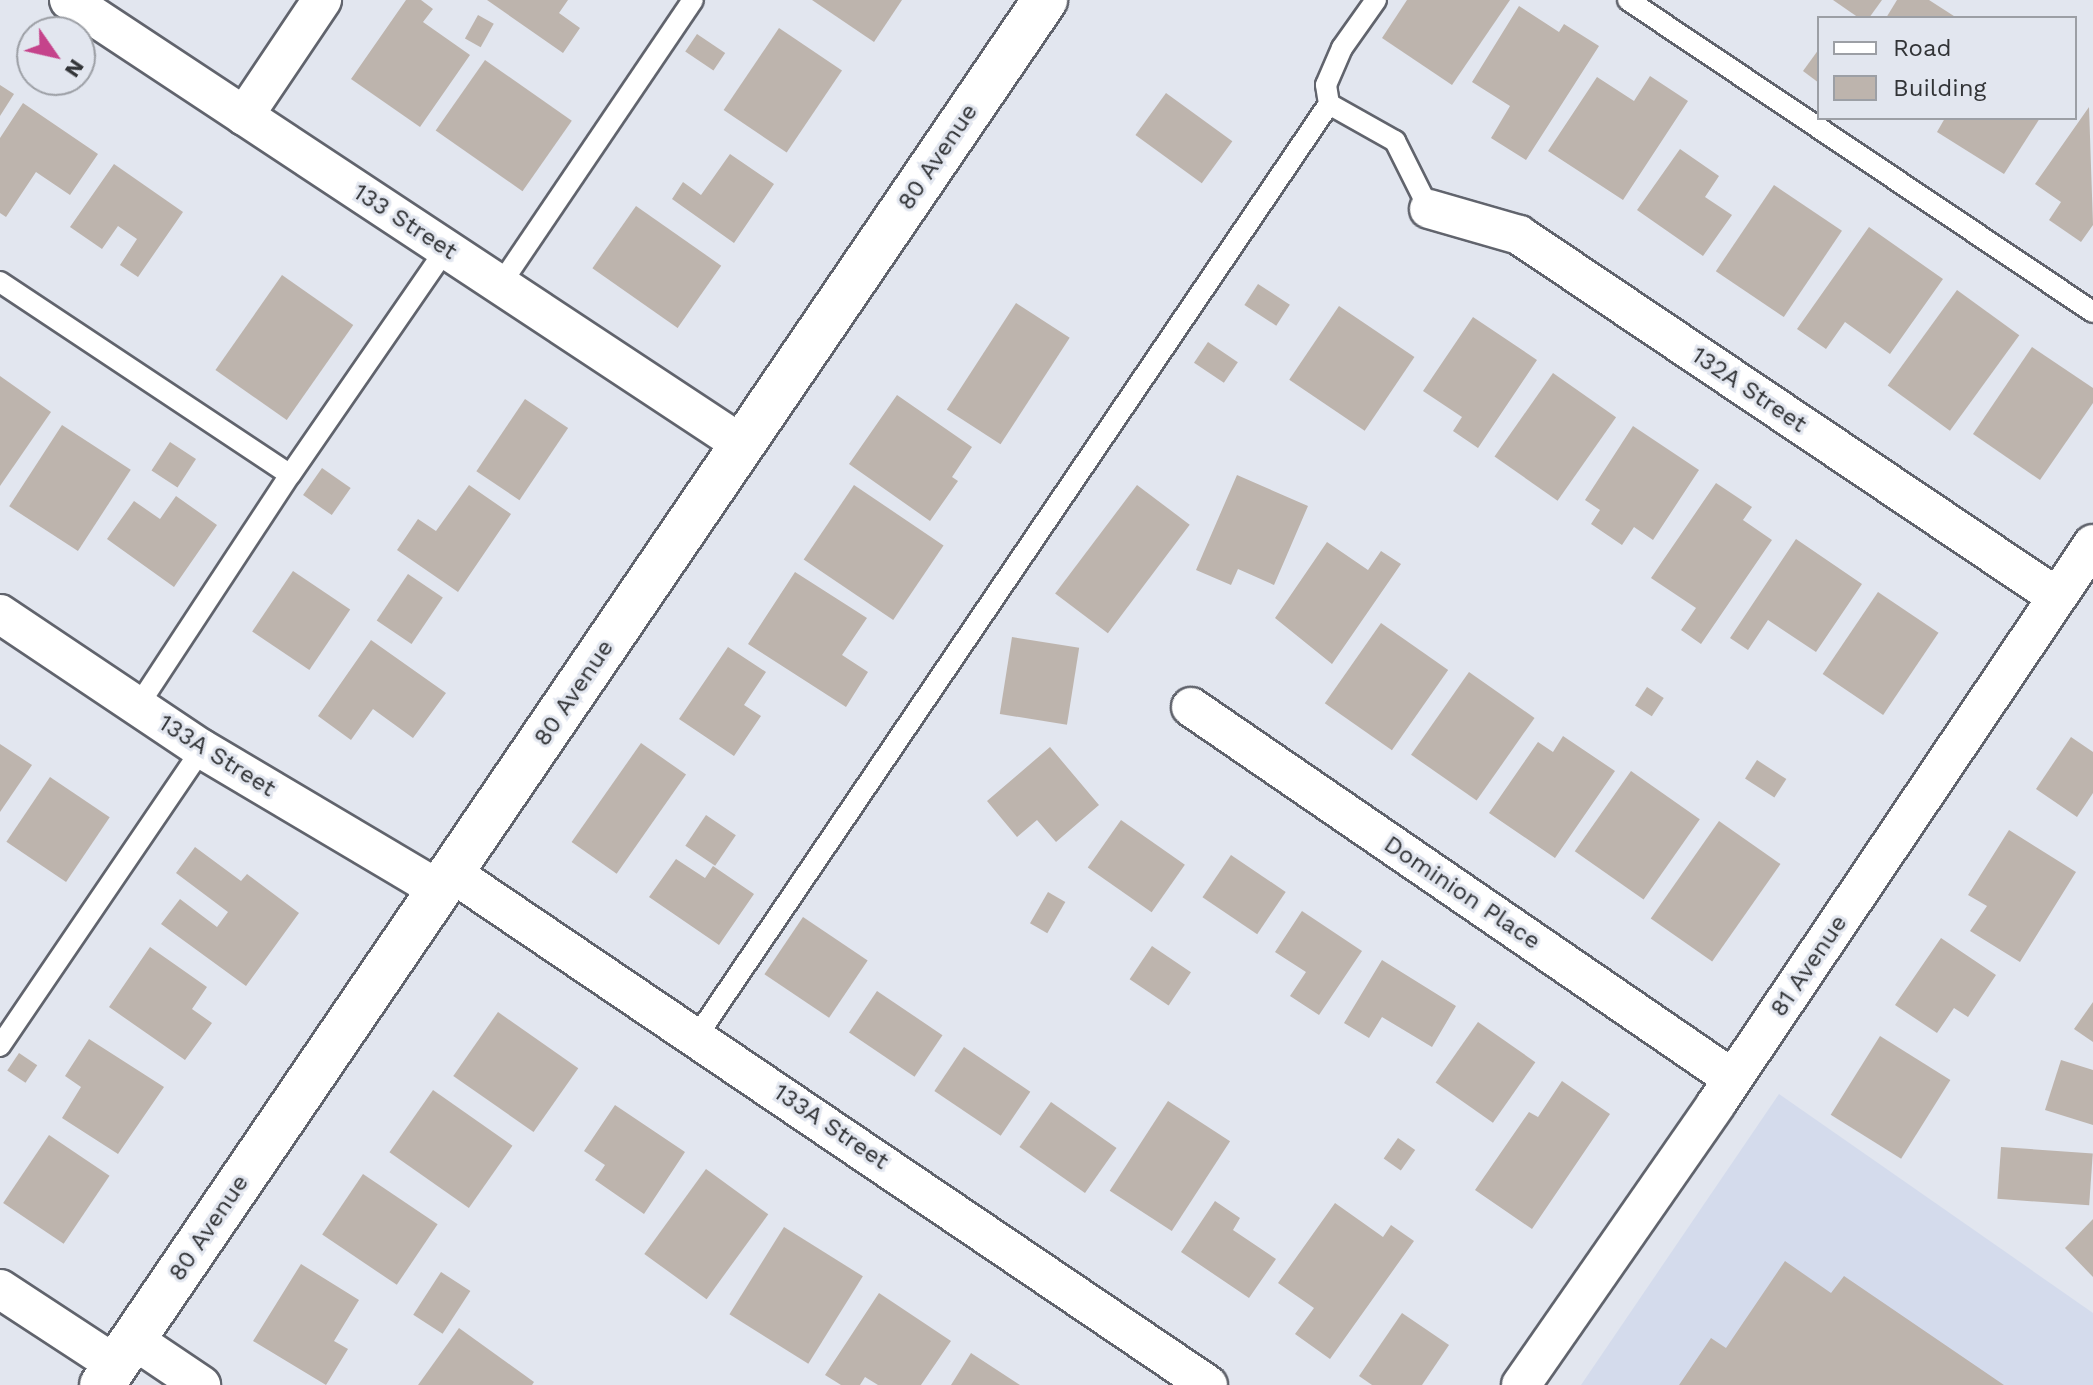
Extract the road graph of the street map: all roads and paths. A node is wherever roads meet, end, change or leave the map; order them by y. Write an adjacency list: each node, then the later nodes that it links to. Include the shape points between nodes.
1 (69, 0): 8 (street, 133 Street)
2 (322, 0): 8 (street)
3 (693, 0): 12 (lane)
4 (1045, 0): 14 (main road, 80 Avenue)
5 (1376, 0): 7 (lane, via 1342,48 1326,85)
6 (1628, 0): 13 (lane)
7 (1329, 104): 9 (lane, via 1395,141); 23 (lane)
8 (244, 116): 10 (street, 133 Street)
9 (1429, 209): 17 (street, 132A Street, via 1519,235)
10 (446, 249): 12 (street, 133 Street); 15 (lane)
11 (0, 282): 15 (lane)
12 (500, 285): 14 (street, 133 Street)
13 (2093, 312)
14 (741, 444): 22 (main road, 80 Avenue)
15 (290, 475): 19 (lane)
16 (2093, 544): 17 (street, 81 Avenue)
17 (2057, 597): 25 (street, 81 Avenue)
18 (0, 614): 19 (street, 133A Street)
19 (138, 706): 21 (street, 133A Street)
20 (1191, 707): 25 (street, Dominion Place)
21 (202, 749): 22 (street, 133A Street); 24 (lane)
22 (446, 881): 23 (street, 133A Street); 27 (main road, 80 Avenue)
23 (697, 1036): 29 (street, 133A Street)
24 (0, 1046)
25 (1733, 1079): 30 (street, 81 Avenue)
26 (0, 1289): 27 (street)
27 (117, 1363): 28 (street)
28 (201, 1385)
29 (1208, 1385)
30 (1521, 1385)

